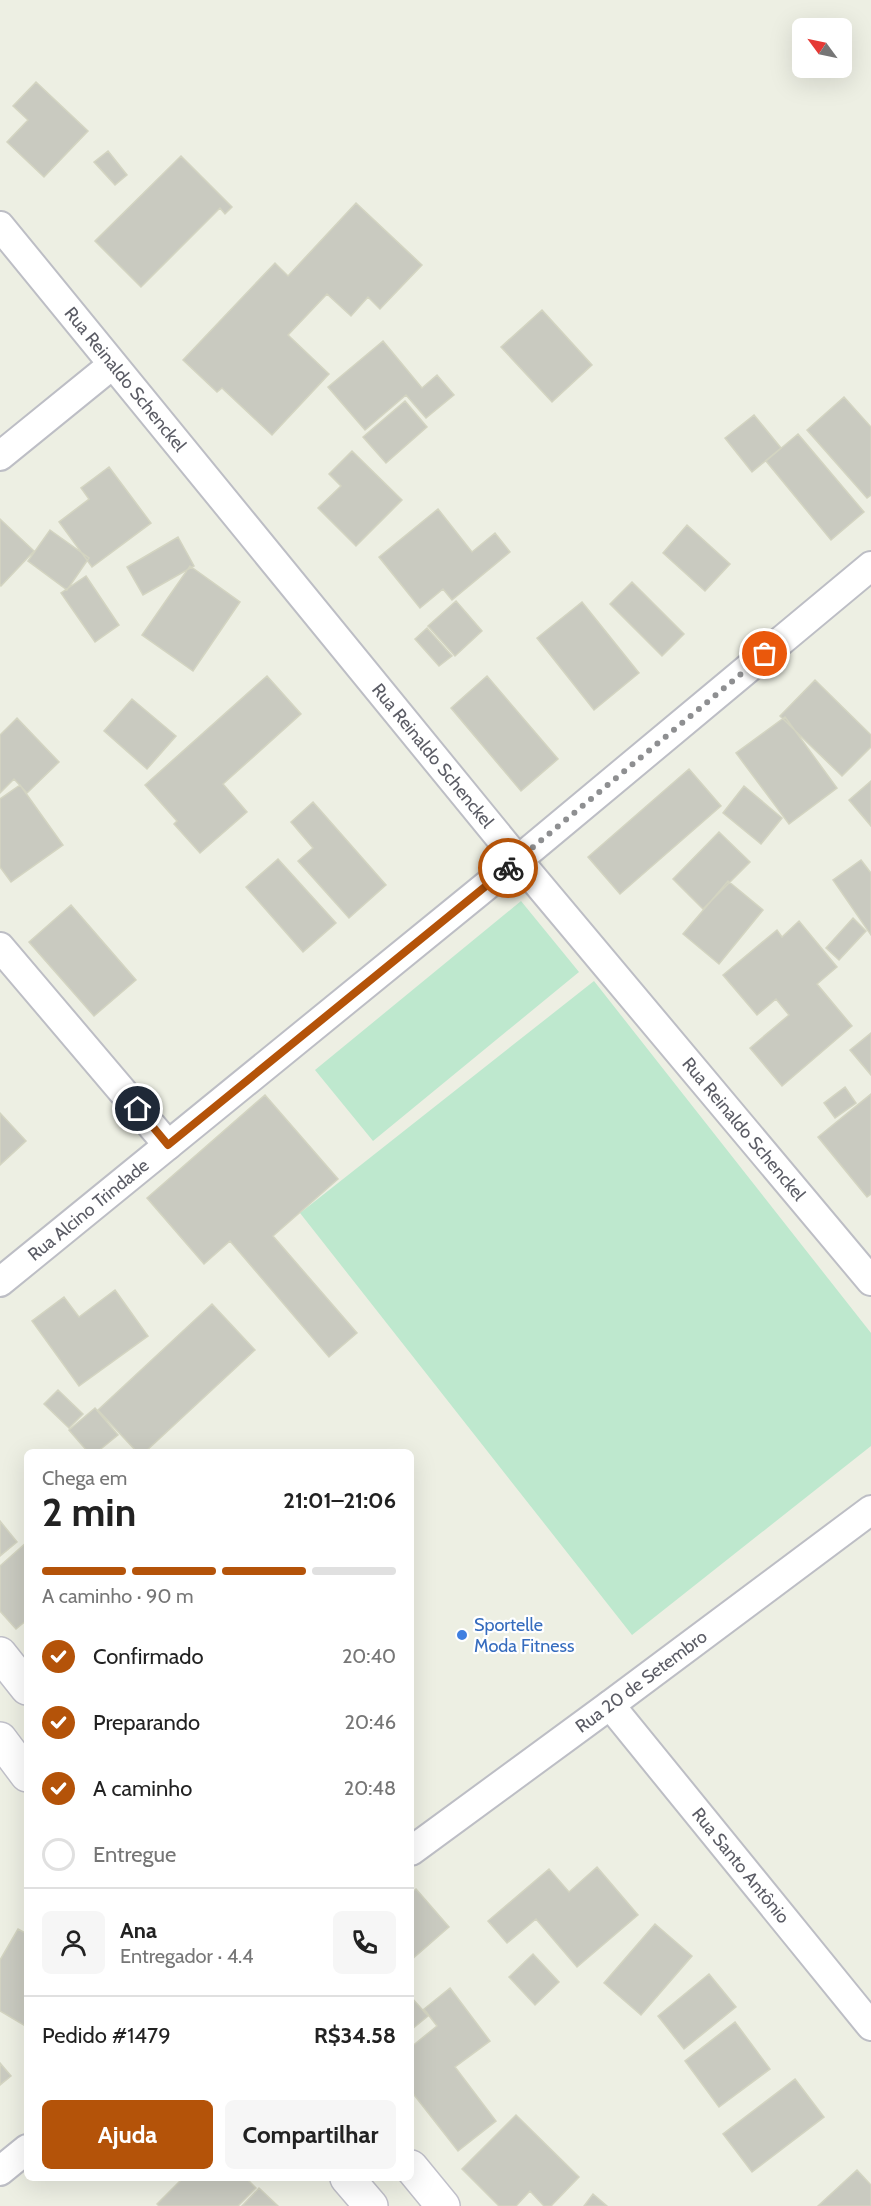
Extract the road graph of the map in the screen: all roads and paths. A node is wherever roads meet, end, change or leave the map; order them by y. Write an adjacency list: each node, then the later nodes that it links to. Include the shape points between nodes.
1 (0, 226): 2 (street, Rua Reinaldo Schenckel)
2 (112, 365): 3 (street); 5 (street, Rua Reinaldo Schenckel)
3 (0, 456)
4 (871, 566): 5 (street, Rua Alcino Trindade)
5 (518, 860): 7 (street, Rua Alcino Trindade); 8 (street, Rua Reinaldo Schenckel)
6 (0, 947): 7 (street)
7 (168, 1145): 9 (street, Rua Alcino Trindade)
8 (871, 1281)
9 (0, 1282)
10 (871, 1509): 13 (street, Rua 20 de Setembro)
11 (0, 1654): 12 (main road)
12 (24, 1684)
13 (610, 1705): 16 (street, Rua 20 de Setembro); 17 (street, Rua Santo Antônio)
14 (0, 1739): 15 (main road)
15 (24, 1771)
16 (414, 1849)
17 (871, 2026)
18 (24, 2151): 19 (street)
19 (0, 2171)
20 (414, 2171): 23 (main road)
21 (350, 2181): 22 (main road)
22 (371, 2206)
23 (443, 2206)

